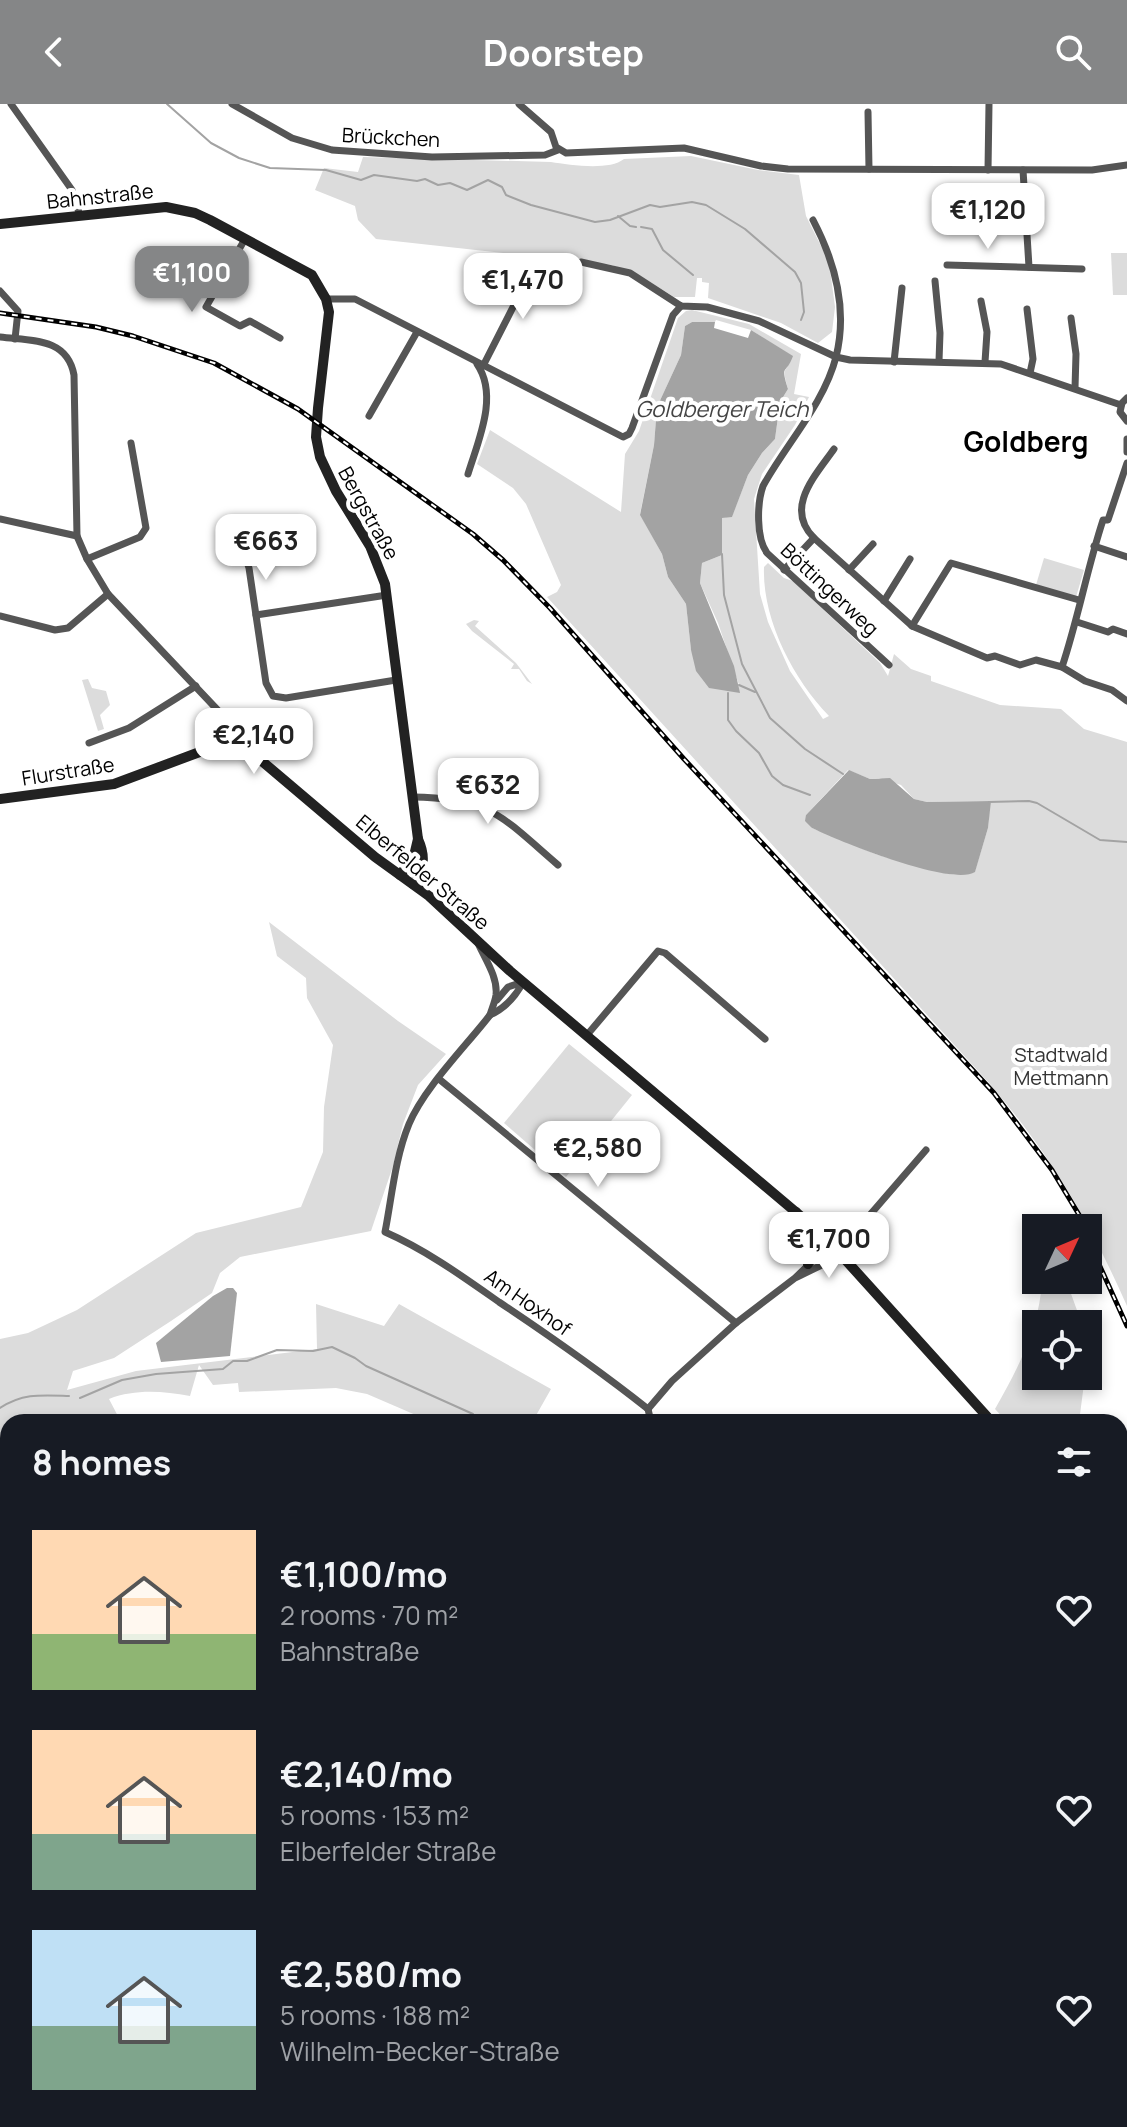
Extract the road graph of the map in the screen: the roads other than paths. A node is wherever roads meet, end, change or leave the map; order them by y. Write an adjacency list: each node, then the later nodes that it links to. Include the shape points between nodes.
1 (11, 104): 11 (street, via 72,190)
2 (232, 104): 6 (street, Brückchen, via 292,138 332,150 432,157 545,155)
3 (519, 104): 6 (street, via 551,132)
4 (989, 104): 9 (street)
5 (868, 112): 8 (street)
6 (558, 150): 8 (street, Brückchen, via 571,154 684,148 771,167)
7 (1127, 165): 10 (street, Brückchen)
8 (869, 169): 9 (street, Brückchen)
9 (988, 170): 10 (street, Brückchen)
10 (1023, 170): 18 (street)
11 (80, 216): 13 (main road, Bahnstraße); 14 (main road, Bahnstraße, via 166,207 195,213)
12 (813, 220): 32 (street, via 836,275)
13 (0, 224)
14 (245, 239): 23 (main road, Bahnstraße, via 305,270); 30 (street, via 206,307 240,326 250,321)
15 (536, 262): 36 (street)
16 (581, 262): 25 (street, via 630,273)
17 (947, 265): 18 (street)
18 (1029, 267): 19 (street)
19 (1082, 269)
20 (935, 281): 33 (street)
21 (902, 288): 34 (street)
22 (0, 291): 31 (street, via 18,311)
23 (326, 299): 28 (street, via 355,299); 62 (main road, Bergstraße, via 329,322 316,437 320,457 381,570)
24 (981, 301): 35 (street)
25 (681, 306): 32 (street, via 759,321); 36 (street, via 674,312 625,437)
26 (1027, 309): 37 (street)
27 (1071, 318): 38 (street)
28 (417, 332): 36 (street); 40 (street)
29 (0, 337): 31 (street)
30 (280, 338)
31 (15, 339): 51 (street, via 55,346 72,366)
32 (836, 357): 34 (street); 59 (street, Böttingerweg, via 761,491 762,547)
33 (939, 361): 34 (street); 35 (street)
34 (894, 362)
35 (985, 362): 37 (street)
36 (479, 364): 47 (street, via 486,411)
37 (1030, 373): 38 (street)
38 (1075, 388): 39 (street)
39 (1124, 402): 41 (street, via 1122,416)
40 (369, 416)
41 (1127, 421)
42 (1127, 439): 45 (street)
43 (131, 443): 57 (street, via 146,528 140,537)
44 (834, 449): 52 (street, via 801,503 802,522)
45 (1127, 452)
46 (1127, 463): 48 (street)
47 (468, 474)
48 (1117, 492): 49 (street); 54 (street)
49 (1127, 495)
50 (0, 519): 51 (street)
51 (77, 536): 57 (street)
52 (814, 538): 59 (street); 60 (street)
53 (873, 544): 60 (street)
54 (1094, 546): 56 (street); 63 (street)
55 (235, 556): 65 (street, via 245,556)
56 (1127, 557)
57 (87, 559): 61 (street)
58 (910, 559): 64 (street)
59 (784, 570): 70 (street, Böttingerweg)
60 (849, 570): 64 (street)
61 (108, 594): 66 (street, via 68,628 55,630); 73 (street)
62 (387, 595): 65 (street); 72 (main road, Bergstraße)
63 (1079, 600): 67 (street); 68 (street, via 951,563)
64 (884, 601): 68 (street)
65 (256, 615): 72 (street, via 266,683 273,696)
66 (0, 616)
67 (1077, 622): 69 (street); 71 (street)
68 (912, 626): 71 (street, via 987,658)
69 (1127, 634)
70 (889, 665)
71 (1062, 667): 74 (street)
72 (396, 680): 77 (main road, Bergstraße)
73 (196, 686): 75 (street, via 129,728); 76 (street, via 228,721)
74 (1127, 701)
75 (89, 743)
76 (231, 748): 78 (main road, Flurstraße, via 198,752 97,788); 81 (main road, Elberfelder Straße, via 265,762)
77 (412, 797): 79 (main road, Bergstraße); 80 (street, via 448,797 479,805 507,821)
78 (0, 799)
79 (418, 839): 81 (main road, via 414,856); 82 (main road, Bergstraße, via 423,867)
80 (558, 865)
81 (400, 875): 82 (main road, Elberfelder Straße)
82 (413, 884): 83 (main road, Elberfelder Straße)
83 (477, 941): 84 (main road, Elberfelder Straße); 85 (street, via 493,974)
84 (523, 982): 85 (street, via 508,987); 86 (street, via 500,1011); 87 (main road, Elberfelder Straße)
85 (495, 1001): 86 (street)
86 (490, 1015): 89 (street)
87 (587, 1035): 88 (street, via 658,951); 91 (main road, Elberfelder Straße)
88 (765, 1039)
89 (439, 1079): 95 (street); 96 (street, Am Hoxhof, via 410,1121 385,1232 452,1269)
90 (926, 1150): 92 (street)
91 (795, 1210): 92 (main road, Elberfelder Straße); 93 (main road, via 810,1245)
92 (836, 1249): 93 (street); 94 (street, via 828,1262); 98 (main road, Elberfelder Straße)
93 (808, 1264): 94 (street)
94 (795, 1278): 95 (street)
95 (736, 1323): 96 (street)
96 (648, 1409): 97 (street)
97 (649, 1414)
98 (985, 1414)

